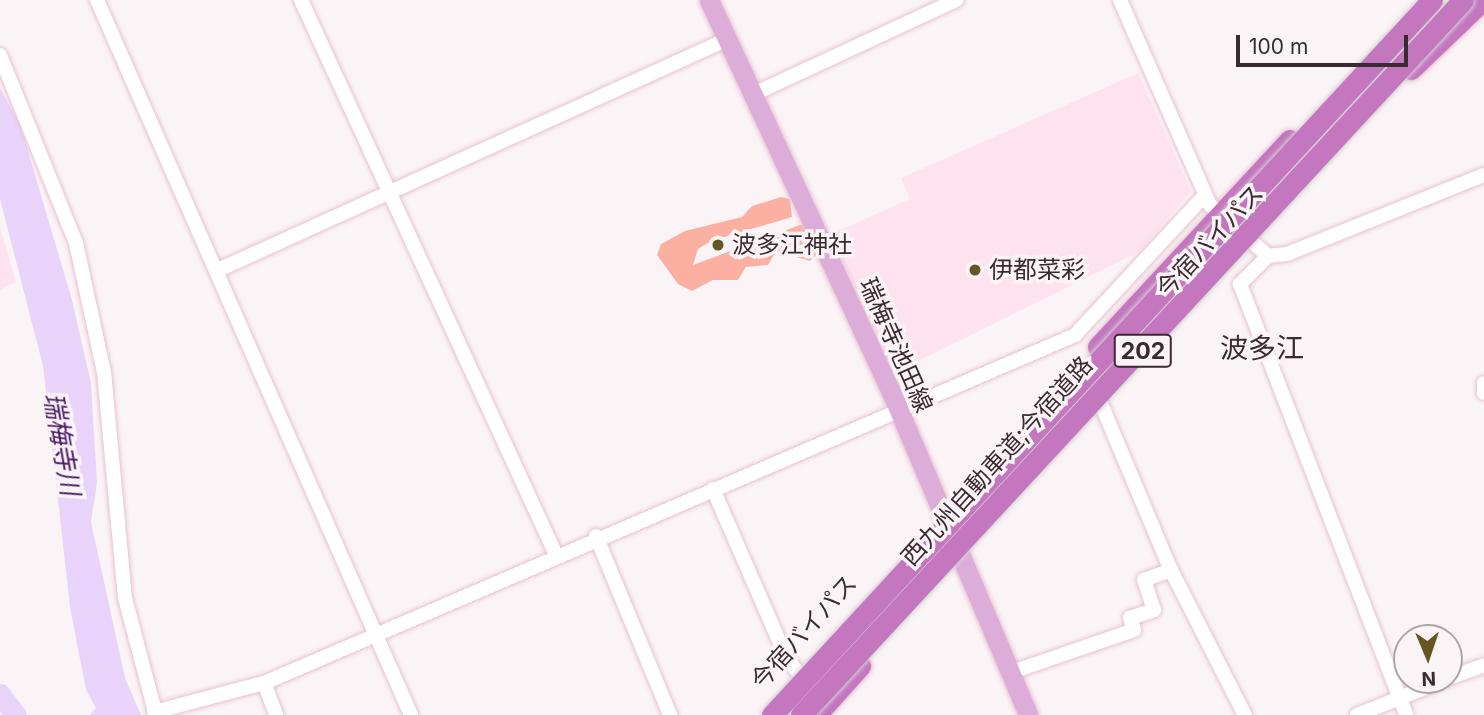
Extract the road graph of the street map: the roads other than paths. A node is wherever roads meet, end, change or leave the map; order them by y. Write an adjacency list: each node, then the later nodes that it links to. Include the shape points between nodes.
1 (97, 0): 19 (street)
2 (301, 0): 14 (street)
3 (709, 0): 10 (main road, 瑞梅寺池田線)
4 (956, 0): 12 (street)
5 (1120, 0): 15 (street)
6 (1425, 0): 16 (highway, 今宿バイパス / 202)
7 (1432, 0): 43 (highway, 西九州自動車道;今宿道路, bridge)
8 (1463, 0): 44 (highway, 西九州自動車道;今宿道路, bridge)
9 (1483, 0): 17 (highway, 今宿バイパス / 202)
10 (728, 39): 12 (main road, 瑞梅寺池田線); 14 (street)
11 (0, 55): 38 (street, via 76,243 104,372 125,598)
12 (756, 93): 23 (main road, 瑞梅寺池田線)
13 (1484, 175): 18 (street, via 1287,254)
14 (389, 194): 19 (street); 27 (street)
15 (1205, 195): 16 (street); 23 (street, via 1075,335)
16 (1217, 214): 17 (street); 25 (highway, 今宿バイパス / 202)
17 (1246, 239): 18 (street); 22 (highway, 今宿バイパス / 202)
18 (1268, 256): 37 (street, via 1241,284)
19 (218, 270): 30 (street)
20 (1484, 383): 21 (street)
21 (1484, 393)
22 (1099, 399): 28 (highway, 今宿バイパス / 202); 29 (street)
23 (898, 408): 24 (street); 25 (main road, 瑞梅寺池田線)
24 (713, 489): 26 (street); 34 (street, via 786,657)
25 (942, 518): 28 (main road, 瑞梅寺池田線); 34 (highway, 今宿バイパス / 202)
26 (596, 536): 27 (street); 41 (street)
27 (556, 555): 30 (street)
28 (958, 556): 32 (main road, 瑞梅寺池田線); 45 (highway, 今宿バイパス / 202)
29 (1171, 570): 32 (street, via 1143,580 1154,610 1130,618 1134,629); 47 (street)
30 (377, 634): 35 (street); 40 (street)
31 (1484, 665): 33 (street)
32 (1009, 673): 46 (main road, 瑞梅寺池田線)
33 (1463, 673)
34 (800, 675): 42 (highway, 今宿バイパス / 202)
35 (264, 683): 38 (street); 39 (street)
36 (1409, 694): 37 (street)
37 (1399, 698): 48 (street); 49 (street)
38 (155, 713)
39 (276, 715)
40 (411, 715)
41 (670, 715)
42 (764, 715)
43 (772, 715)
44 (801, 715)
45 (816, 715)
46 (1028, 715)
47 (1245, 715)
48 (1357, 715)
49 (1406, 715)

